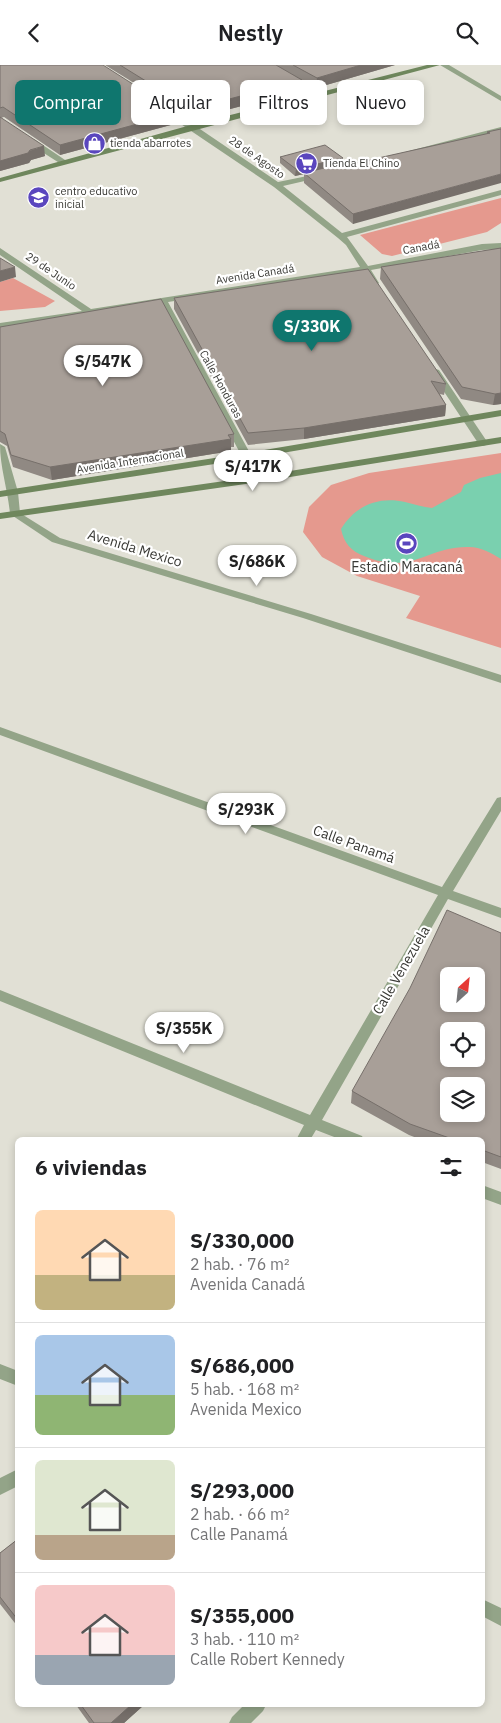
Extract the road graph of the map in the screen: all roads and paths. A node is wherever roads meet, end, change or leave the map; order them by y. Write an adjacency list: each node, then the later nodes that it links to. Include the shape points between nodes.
1 (266, 65): 4 (street)
2 (436, 65): 5 (main road)
3 (444, 65): 6 (street)
4 (293, 80)
5 (327, 93)
6 (501, 99)
7 (240, 115): 9 (main road)
8 (191, 125): 9 (street, 28 de Agosto)
9 (194, 127): 13 (main road); 16 (street, 28 de Agosto)
10 (501, 129): 12 (street)
11 (24, 136): 13 (street)
12 (408, 152)
13 (64, 162): 15 (main road)
14 (324, 174): 16 (street)
15 (0, 180)
16 (278, 185): 18 (street, 28 de Agosto)
17 (501, 191): 18 (street)
18 (341, 236): 23 (street, 28 de Agosto)
19 (501, 239): 21 (street)
20 (501, 246): 21 (street)
21 (482, 247): 23 (street, Canadá)
22 (0, 251): 26 (street, 29 de Junio)
23 (365, 269): 24 (street, 28 de Agosto); 25 (street, Avenida Canadá)
24 (381, 292)
25 (162, 300): 26 (street, Avenida Canadá); 34 (street, Calle Honduras)
26 (88, 311): 27 (street, Avenida Canadá)
27 (0, 326)
28 (430, 363): 30 (street)
29 (501, 413): 30 (main road, Avenida Internacional)
30 (468, 418): 32 (street); 34 (main road, Avenida Internacional)
31 (501, 440): 32 (main road)
32 (483, 443): 35 (main road)
33 (0, 447): 36 (street)
34 (248, 456): 35 (street, Calle Honduras); 36 (main road, Avenida Internacional)
35 (259, 479): 38 (main road)
36 (13, 492): 37 (main road, Avenida Internacional); 38 (street)
37 (0, 494)
38 (15, 513): 39 (main road); 40 (street, Avenida Mexico, via 56,540)
39 (0, 516)
40 (501, 679)
41 (0, 731): 43 (street, Calle Panamá)
42 (501, 801): 43 (street, Calle Venezuela)
43 (445, 893): 44 (street, Calle Panamá); 46 (street, Calle Venezuela)
44 (501, 913)
45 (0, 995): 46 (street)
46 (314, 1122): 47 (street, Calle Venezuela); 48 (street)
47 (305, 1137)
48 (350, 1137)
49 (485, 1192): 50 (street)
50 (501, 1199)
51 (0, 1371): 52 (street)
52 (15, 1378)
53 (15, 1479): 54 (street)
54 (0, 1487)
55 (485, 1609): 56 (street)
56 (501, 1617)
57 (255, 1707): 58 (street)
58 (238, 1723)

